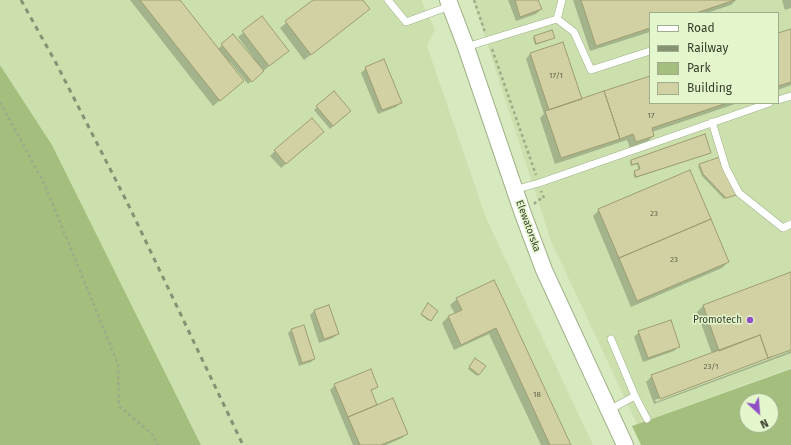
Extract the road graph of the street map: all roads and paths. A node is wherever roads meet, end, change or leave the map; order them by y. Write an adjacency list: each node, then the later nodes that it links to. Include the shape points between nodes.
1 (388, 0): 4 (lane, via 406,22)
2 (474, 0): 6 (path)
3 (562, 0): 5 (lane)
4 (449, 3): 7 (street, Elewatorska)
5 (557, 20): 6 (lane); 8 (lane, via 574,32 591,70)
6 (488, 40): 7 (lane); 14 (path)
7 (466, 47): 15 (street, Elewatorska)
8 (649, 51)
9 (791, 96): 10 (lane)
10 (779, 100)
11 (0, 102): 22 (path, via 44,183 118,364 119,406 152,434)
12 (766, 104): 13 (lane)
13 (712, 122): 14 (lane); 17 (lane, via 726,168 739,193 783,228)
14 (539, 183): 15 (lane); 16 (path, via 544,198 534,204)
15 (514, 190): 20 (street, Elewatorska, via 544,270)
16 (534, 211)
17 (791, 224)
18 (611, 340): 19 (lane)
19 (635, 396): 20 (lane); 21 (lane)
20 (608, 410): 23 (street, Elewatorska)
21 (647, 419)
22 (158, 445)
23 (625, 445)

